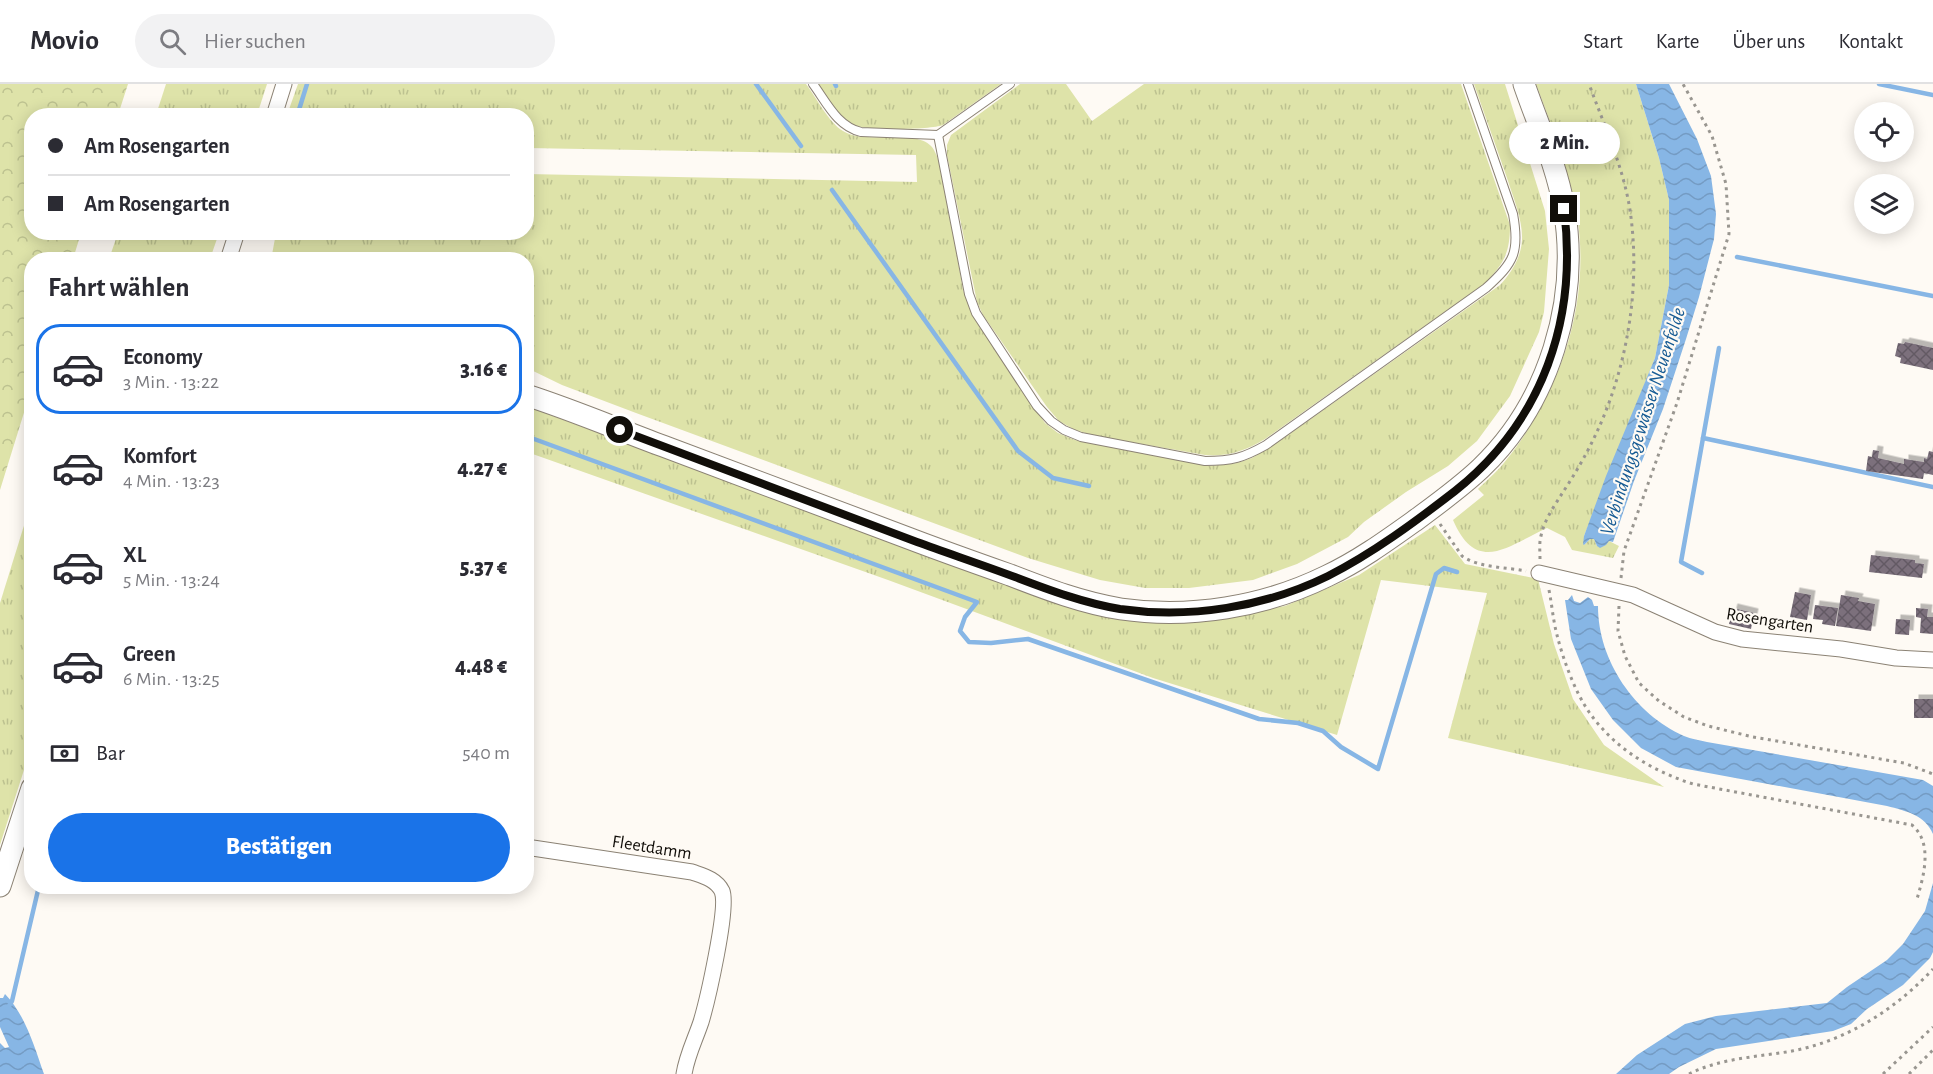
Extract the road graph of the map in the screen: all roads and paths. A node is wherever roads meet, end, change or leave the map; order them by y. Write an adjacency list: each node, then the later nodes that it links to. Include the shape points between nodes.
1 (284, 84): 8 (street)
2 (813, 84): 9 (lane, via 838,119 851,130)
3 (1010, 84): 9 (lane)
4 (1468, 84): 9 (lane, via 1513,214 1516,244 1508,267 1486,288 1266,445 1236,459 1219,461 1081,437 1051,422 1037,406 975,313)
5 (1524, 84): 11 (main road, via 1554,167 1564,209 1568,266 1562,322 1547,368 1512,432 1467,482)
6 (1589, 84): 12 (path, via 1621,170 1629,208 1635,255 1632,295 1613,391 1595,436 1541,536)
7 (1683, 84): 13 (path, via 1712,136 1726,184 1729,234 1677,403 1624,551)
8 (276, 108)
9 (938, 135)
10 (534, 398): 11 (main road, via 1060,594 1120,609 1218,609 1283,594 1351,563)
11 (1430, 510): 12 (path, via 1467,560)
12 (1544, 574): 13 (street, Rosengarten); 19 (path, via 1557,635 1573,682 1588,711 1611,737 1645,765 1693,784 1912,825 1926,843)
13 (1620, 587): 14 (street, Rosengarten, via 1715,632 1742,639); 15 (path, via 1618,631 1625,656 1639,683 1684,717 1753,737 1904,763)
14 (1933, 660)
15 (1933, 774)
16 (24, 812): 18 (main road)
17 (534, 848): 23 (street, Fleetdamm, via 692,872 714,880 722,892 724,907 711,982)
18 (0, 886)
19 (1917, 899)
20 (1933, 969): 24 (path, via 1914,989 1857,1028 1794,1051 1716,1064)
21 (1933, 1027): 25 (path)
22 (1933, 1050): 26 (path)
23 (684, 1074)
24 (1689, 1074)
25 (1883, 1074)
26 (1910, 1074)

